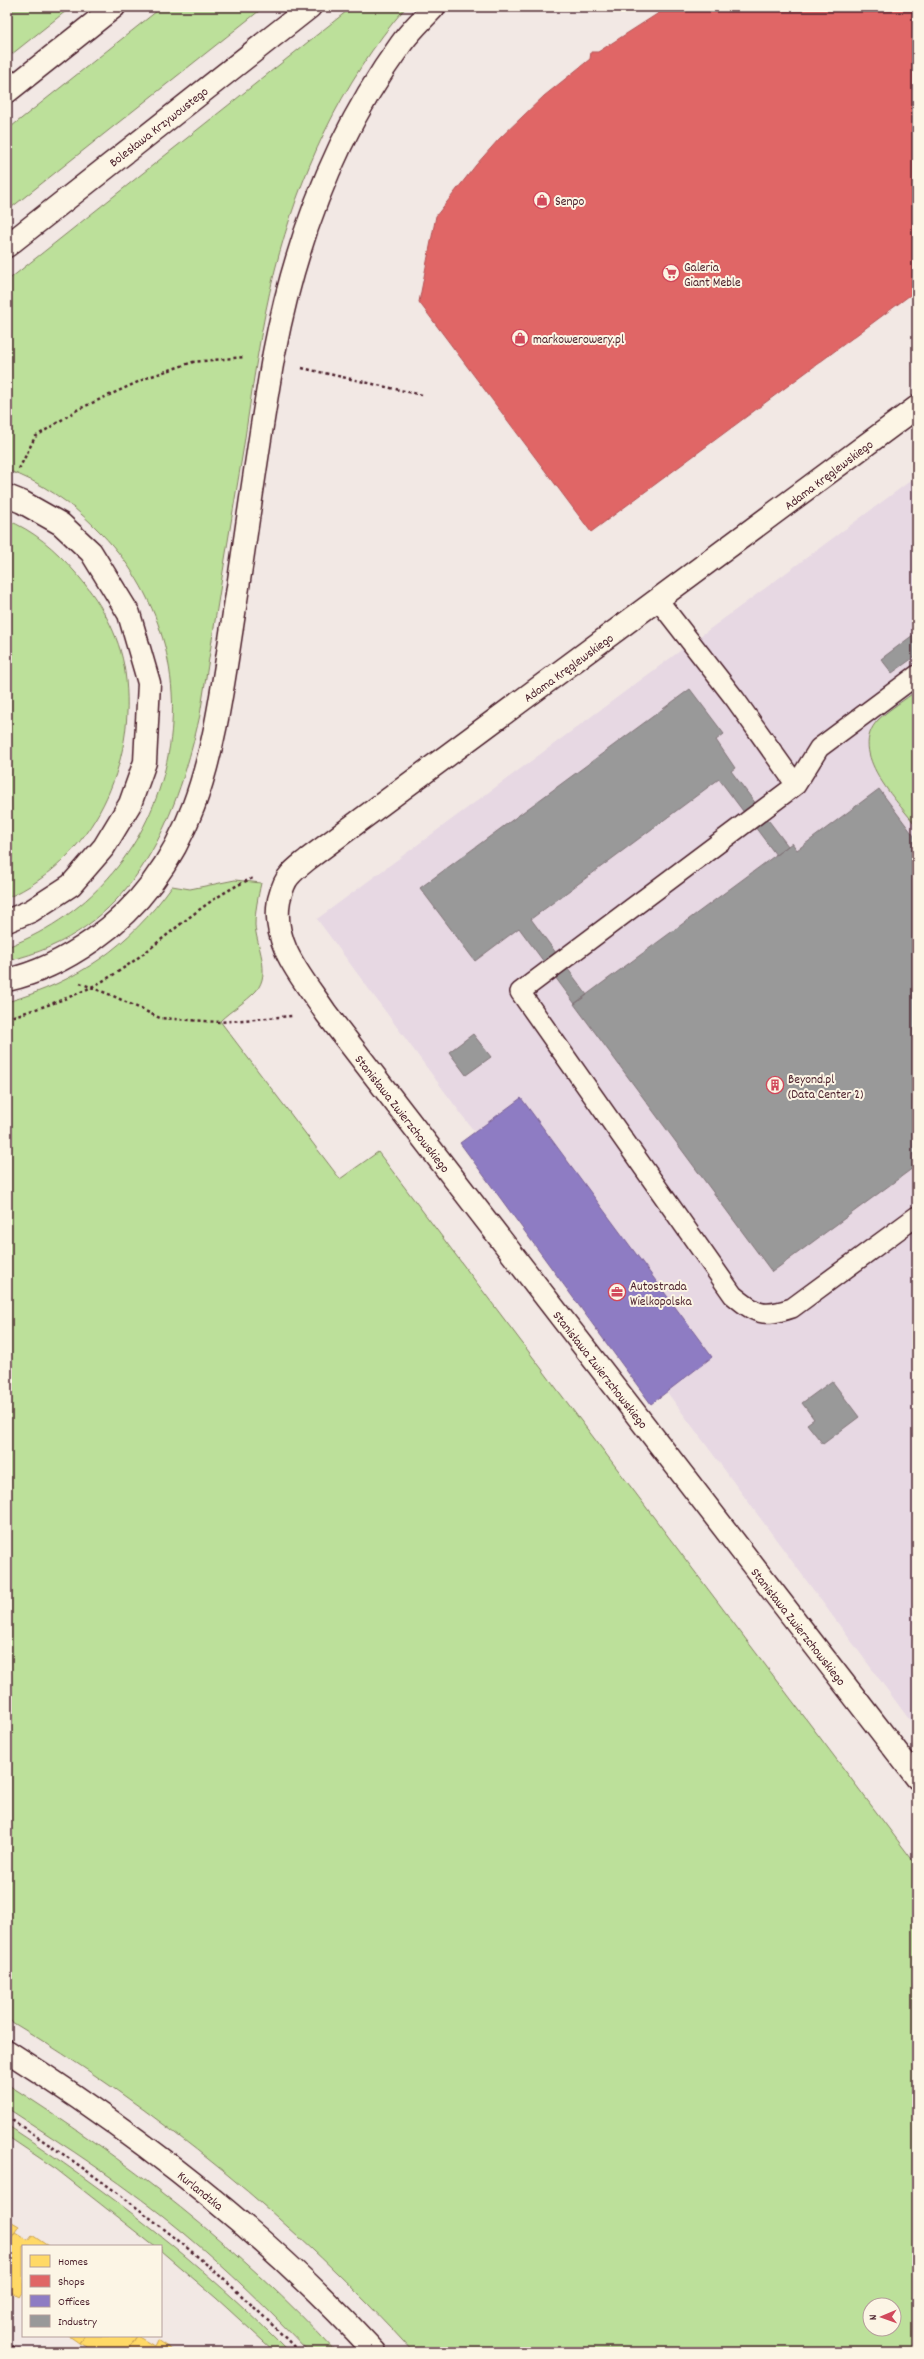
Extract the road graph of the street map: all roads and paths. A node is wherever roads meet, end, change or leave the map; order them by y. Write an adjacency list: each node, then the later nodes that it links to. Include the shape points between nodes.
1 (114, 7): 4 (street)
2 (310, 7): 5 (street, Bolesława Krzywoustego)
3 (434, 7): 6 (street, via 402,42 358,110 324,180 293,276)
4 (7, 92)
5 (7, 246)
6 (273, 361): 7 (path); 9 (path, via 253,357 193,362 149,377 77,410 35,437); 17 (street, via 216,728 193,810 172,855 148,891 116,924)
7 (422, 395)
8 (917, 408): 11 (street, Adama Kręglewskiego)
9 (17, 472)
10 (7, 496): 15 (street, via 61,524 91,552 129,614 150,683 145,762 126,810 104,847 71,885 31,911)
11 (658, 600): 13 (lane, via 730,693); 14 (street, Adama Kręglewskiego, via 315,854)
12 (917, 675): 13 (lane, via 819,748)
13 (796, 785): 22 (lane, via 520,992 732,1295 752,1311 773,1314 792,1308)
14 (289, 876): 16 (street, Adama Kręglewskiego, via 281,893 278,909 281,943); 19 (path, via 256,877 234,886 116,973)
15 (7, 921)
16 (289, 958): 20 (street, Stanisława Zwierzchowskiego)
17 (56, 964): 18 (street); 19 (path, via 75,981)
18 (7, 980)
19 (88, 988): 20 (path, via 111,994 160,1018 181,1021 219,1022); 21 (path)
20 (326, 1013): 23 (street, Stanisława Zwierzchowskiego)
21 (7, 1018)
22 (917, 1216)
23 (917, 1778)
24 (7, 2051): 29 (street, Kurlandzka, via 120,2127 215,2201 263,2241 342,2316)
25 (7, 2117): 28 (path, via 71,2158 179,2240 254,2305)
26 (7, 2343): 27 (path)
27 (23, 2352)
28 (299, 2352)
29 (375, 2352)

